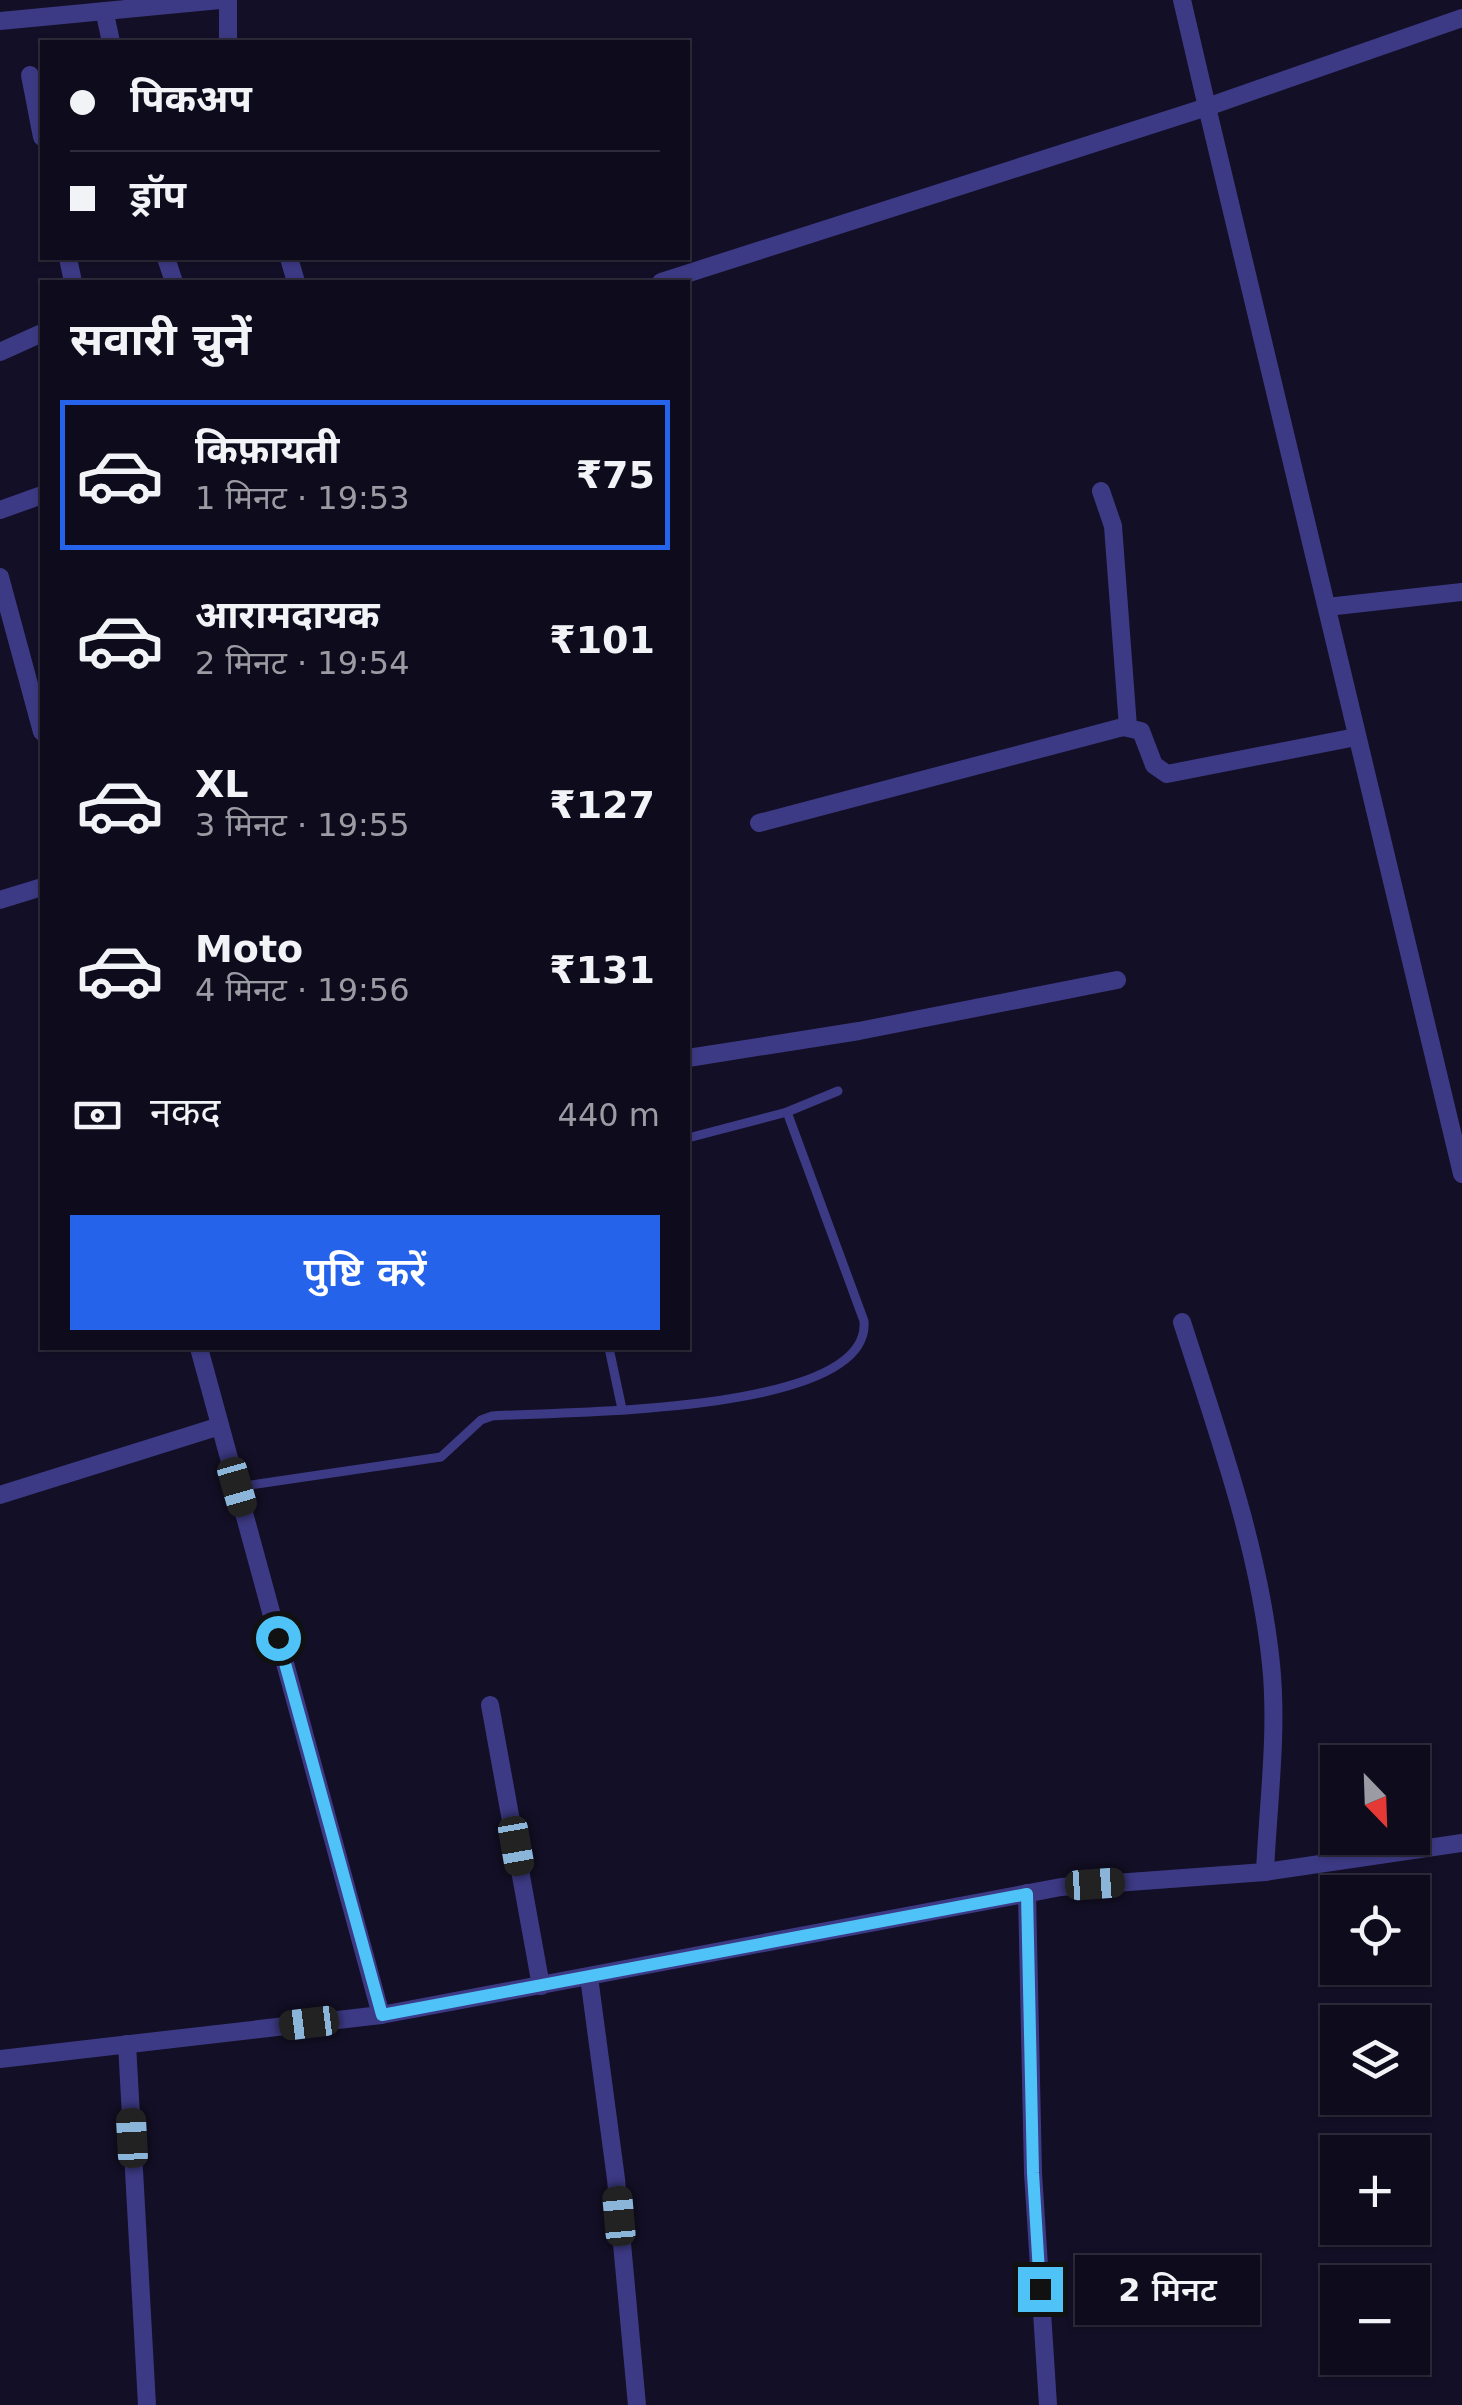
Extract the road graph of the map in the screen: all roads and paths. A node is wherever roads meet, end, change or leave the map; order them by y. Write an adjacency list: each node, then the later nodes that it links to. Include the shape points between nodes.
1 (220, 0): 4 (street)
2 (228, 0): 8 (street)
3 (1182, 0): 10 (street)
4 (105, 14): 6 (street); 7 (street)
5 (1462, 18): 10 (street)
6 (0, 21)
7 (111, 40)
8 (228, 40)
9 (30, 75): 11 (street)
10 (1208, 107): 12 (street); 20 (street)
11 (40, 127)
12 (667, 280)
13 (40, 335): 14 (street)
14 (0, 352)
15 (1101, 491): 23 (street, via 1113,526)
16 (40, 495): 17 (street)
17 (0, 510)
18 (0, 578): 21 (street)
19 (1462, 592): 20 (street)
20 (1327, 607): 24 (street)
21 (35, 678): 22 (street)
22 (40, 717)
23 (1128, 727): 24 (street, via 1140,732 1154,766 1168,774); 25 (street)
24 (1356, 737): 33 (street)
25 (758, 823)
26 (40, 888): 27 (street)
27 (0, 900)
28 (1117, 980): 29 (street)
29 (690, 1058)
30 (838, 1092): 31 (lane)
31 (787, 1112): 32 (lane); 37 (lane, via 864,1321 857,1350 839,1367 744,1398)
32 (690, 1137)
33 (1462, 1174)
34 (1182, 1322): 43 (street, via 1234,1484 1265,1616 1272,1690)
35 (199, 1350): 38 (street)
36 (610, 1350): 37 (lane)
37 (622, 1409): 39 (lane, via 492,1416 441,1457)
38 (220, 1426): 39 (street); 40 (street)
39 (237, 1487): 47 (street)
40 (0, 1496)
41 (490, 1705): 46 (street)
42 (1462, 1842): 43 (street)
43 (1265, 1872): 44 (street)
44 (1027, 1894): 45 (street); 52 (street, via 1033,2173)
45 (589, 1978): 46 (street); 51 (street)
46 (541, 1986): 47 (street)
47 (382, 2015): 48 (street)
48 (128, 2044): 49 (street); 50 (street)
49 (0, 2059)
50 (147, 2405)
51 (637, 2405)
52 (1048, 2405)

